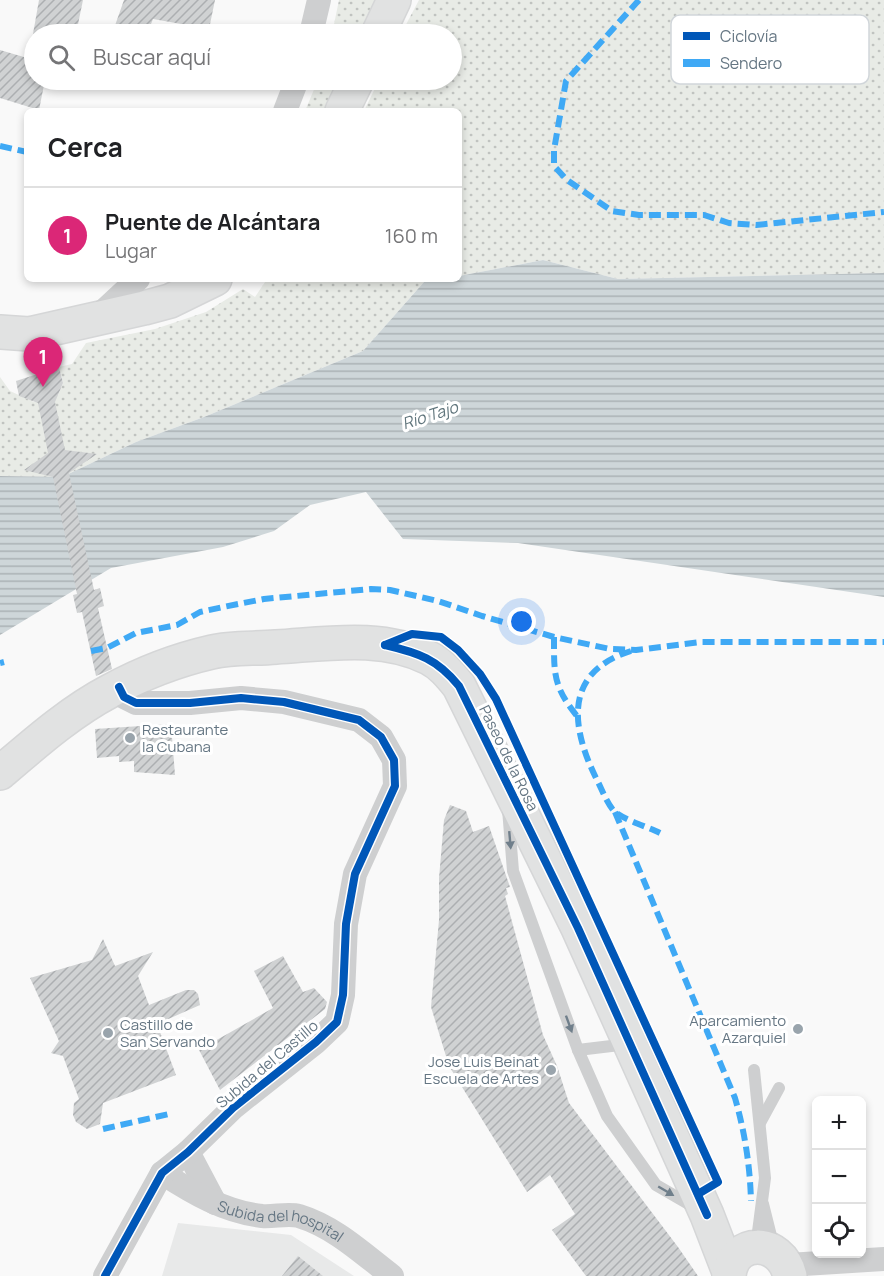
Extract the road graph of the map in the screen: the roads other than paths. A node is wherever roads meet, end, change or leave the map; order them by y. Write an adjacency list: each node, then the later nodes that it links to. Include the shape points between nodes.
1 (319, 0): 3 (street)
2 (394, 0): 4 (main road)
3 (313, 24)
4 (383, 24)
5 (293, 90): 7 (street)
6 (352, 90): 8 (main road)
7 (286, 108)
8 (343, 108)
9 (135, 282): 11 (street)
10 (209, 282): 11 (main road, via 170,301)
11 (94, 320): 12 (main road)
12 (10, 337)
13 (119, 687): 14 (main road, Paseo de la Rosa, via 59,725); 15 (main road, Paseo de la Rosa, via 162,667 214,651 353,642 408,650 430,658 459,686); 21 (street, Subida del Castillo, via 124,697 136,703 241,698 284,702 359,720 381,737 394,760 394,786 355,874 337,1022 234,1107)
14 (0, 773)
15 (506, 781): 16 (main road, Paseo de la Rosa); 17 (lane, one-way to 17, via 513,871)
16 (631, 1044): 17 (lane); 25 (main road, Paseo de la Rosa)
17 (578, 1050): 25 (lane, one-way to 25, via 607,1116 656,1185)
18 (754, 1070): 20 (lane)
19 (779, 1088): 20 (lane)
20 (760, 1123): 23 (lane, via 765,1178)
21 (188, 1152): 22 (street, Subida del Castillo); 24 (street, Subida del hospital)
22 (162, 1173): 24 (street); 29 (street)
23 (762, 1200): 26 (lane); 26 (lane, via 758,1222)
24 (215, 1203): 30 (street, Subida del hospital, via 264,1216 298,1215 340,1235)
25 (707, 1215): 26 (main road, Paseo de la Rosa); 28 (main road, Paseo de la Rosa)
26 (772, 1257): 27 (street); 28 (main road, Paseo de la Rosa, via 737,1256)
27 (884, 1259)
28 (729, 1274)
29 (105, 1276)
30 (392, 1276)

